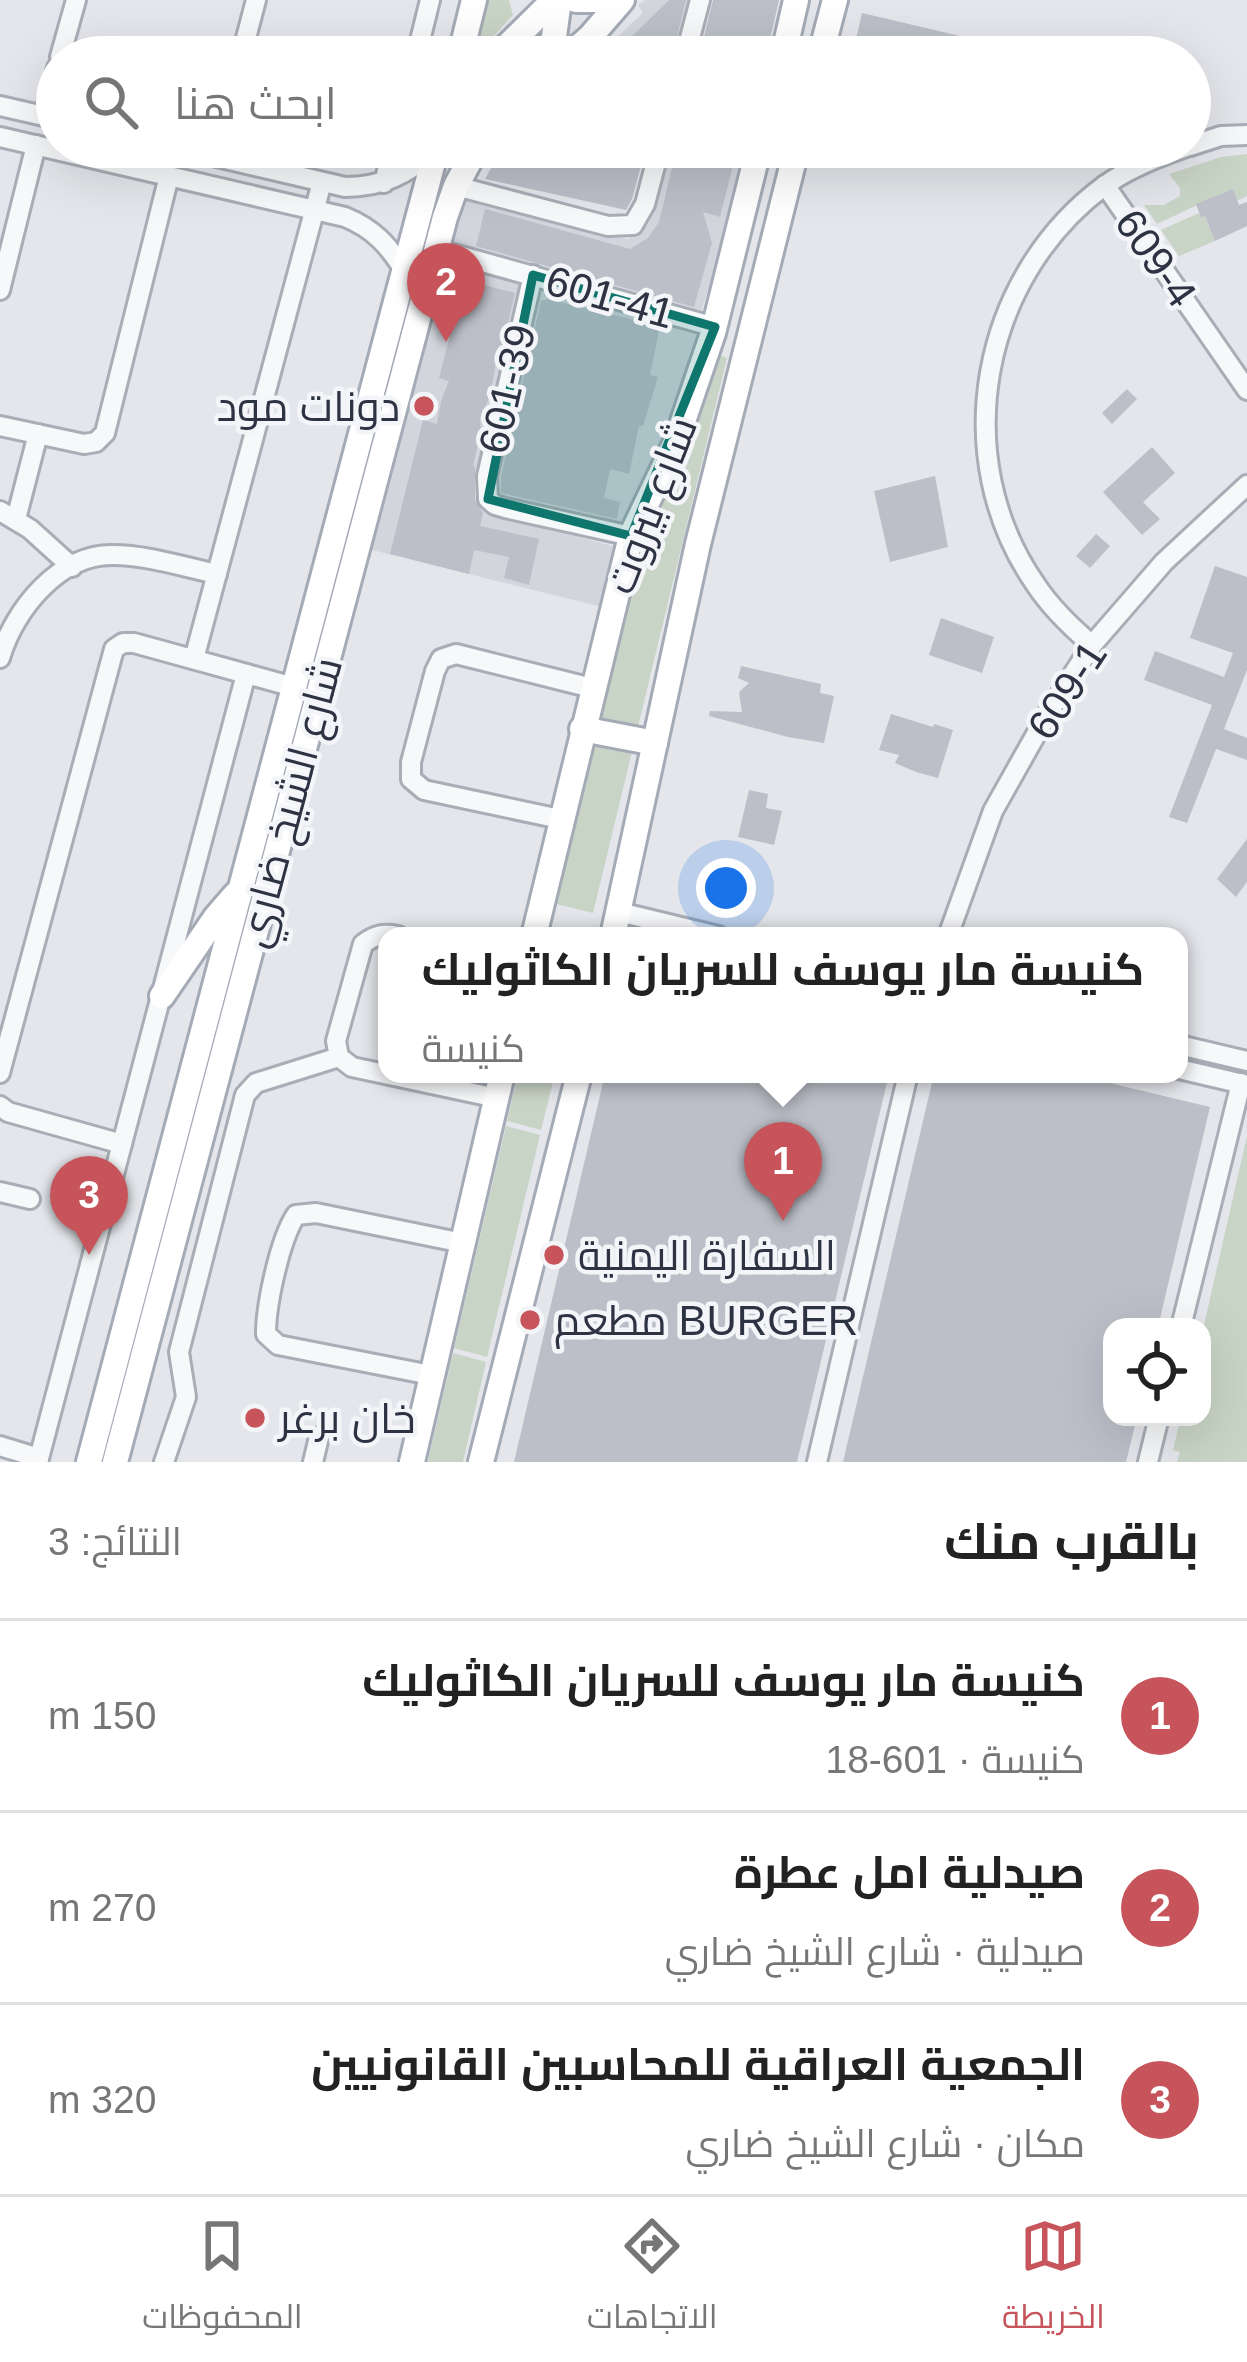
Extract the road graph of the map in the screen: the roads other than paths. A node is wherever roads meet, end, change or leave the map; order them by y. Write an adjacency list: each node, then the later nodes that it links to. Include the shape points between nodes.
1 (76, 0): 12 (street)
2 (256, 0): 13 (street)
3 (430, 0): 14 (street)
4 (474, 0): 15 (main road)
5 (556, 0): 16 (main road); 17 (main road)
6 (576, 0): 7 (main road)
7 (603, 0)
8 (622, 0): 18 (main road)
9 (700, 0): 19 (street)
10 (796, 0): 20 (main road)
11 (835, 0): 21 (main road)
12 (66, 36)
13 (247, 36)
14 (421, 36)
15 (465, 36)
16 (518, 36)
17 (554, 36)
18 (591, 36)
19 (691, 36)
20 (788, 36)
21 (826, 36)
22 (0, 106): 23 (street)
23 (36, 115)
24 (1247, 135): 26 (street)
25 (0, 136): 27 (street)
26 (1211, 139)
27 (36, 145): 49 (street)
28 (135, 168): 39 (street)
29 (212, 168): 42 (street)
30 (273, 168): 40 (street)
31 (387, 168): 41 (street)
32 (415, 168): 41 (street)
33 (432, 168): 47 (main road, شارع الشيخ ضاري)
34 (466, 168): 44 (main road, شارع الشيخ ضاري)
35 (654, 168): 44 (street, via 645,204 633,225 622,227)
36 (754, 168): 50 (main road, شارع بيروت)
37 (792, 168): 66 (main road, شارع بيروت)
38 (1135, 168): 43 (street)
39 (169, 176): 42 (street); 53 (street, via 105,434 84,444)
40 (322, 182): 41 (street); 45 (street)
41 (383, 183)
42 (207, 185): 45 (street)
43 (1106, 185): 51 (street, 609-4); 59 (street, via 1024,275 986,391 999,512 1036,586)
44 (456, 186): 46 (main road, شارع الشيخ ضاري)
45 (314, 210): 47 (street, via 364,225); 58 (street)
46 (436, 249): 48 (street, 601-41); 97 (main road, شارع الشيخ ضاري)
47 (404, 270): 63 (main road, شارع الشيخ ضاري)
48 (533, 275): 50 (street, 601-41); 56 (street, 601-39, via 488,499)
49 (0, 290)
50 (715, 326): 56 (main road, شارع بيروت, via 676,442)
51 (1247, 390)
52 (0, 426): 53 (street)
53 (38, 434): 55 (street)
54 (1247, 485): 59 (street, 609-1)
55 (8, 515): 57 (street)
56 (631, 536): 64 (main road, شارع بيروت)
57 (72, 567): 58 (street, via 118,555); 60 (street, via 29,601)
58 (217, 574): 61 (street)
59 (1091, 645): 71 (street, 609-1, via 993,811)
60 (0, 658)
61 (194, 659): 62 (street); 79 (street, via 129,642 111,654)
62 (245, 674): 63 (street); 73 (street)
63 (294, 687): 68 (main road, شارع الشيخ ضاري)
64 (592, 688): 65 (main road, شارع بيروت); 67 (street, via 456,654 441,659 411,762 411,779 424,790)
65 (582, 729): 66 (main road); 67 (main road, شارع بيروت)
66 (655, 743): 70 (main road, شارع بيروت)
67 (560, 819): 69 (main road, شارع بيروت)
68 (240, 888): 73 (main road); 96 (main road, شارع الشيخ ضاري)
69 (536, 927)
70 (618, 927)
71 (951, 927)
72 (378, 936): 75 (street, via 363,944 336,1040)
73 (162, 996): 85 (street)
74 (1188, 1047): 76 (street)
75 (339, 1057): 77 (street); 94 (street, via 256,1083 245,1095 179,1352 186,1397)
76 (1247, 1059)
77 (378, 1070)
78 (1188, 1071): 82 (street)
79 (0, 1073)
80 (577, 1083): 100 (main road)
81 (906, 1083): 101 (street)
82 (1244, 1084): 89 (street)
83 (500, 1086): 88 (main road)
84 (0, 1106): 85 (street)
85 (122, 1144): 95 (street)
86 (0, 1192): 87 (street)
87 (30, 1199)
88 (463, 1243): 90 (main road); 90 (street, via 316,1213 296,1215 286,1229 266,1334 278,1345)
89 (1183, 1318)
90 (431, 1375): 99 (main road)
91 (1157, 1426): 102 (street)
92 (319, 1437): 98 (street)
93 (0, 1446): 95 (street)
94 (167, 1452)
95 (39, 1460)
96 (89, 1462)
97 (116, 1462)
98 (313, 1462)
99 (412, 1462)
100 (481, 1462)
101 (817, 1462)
102 (1148, 1462)

